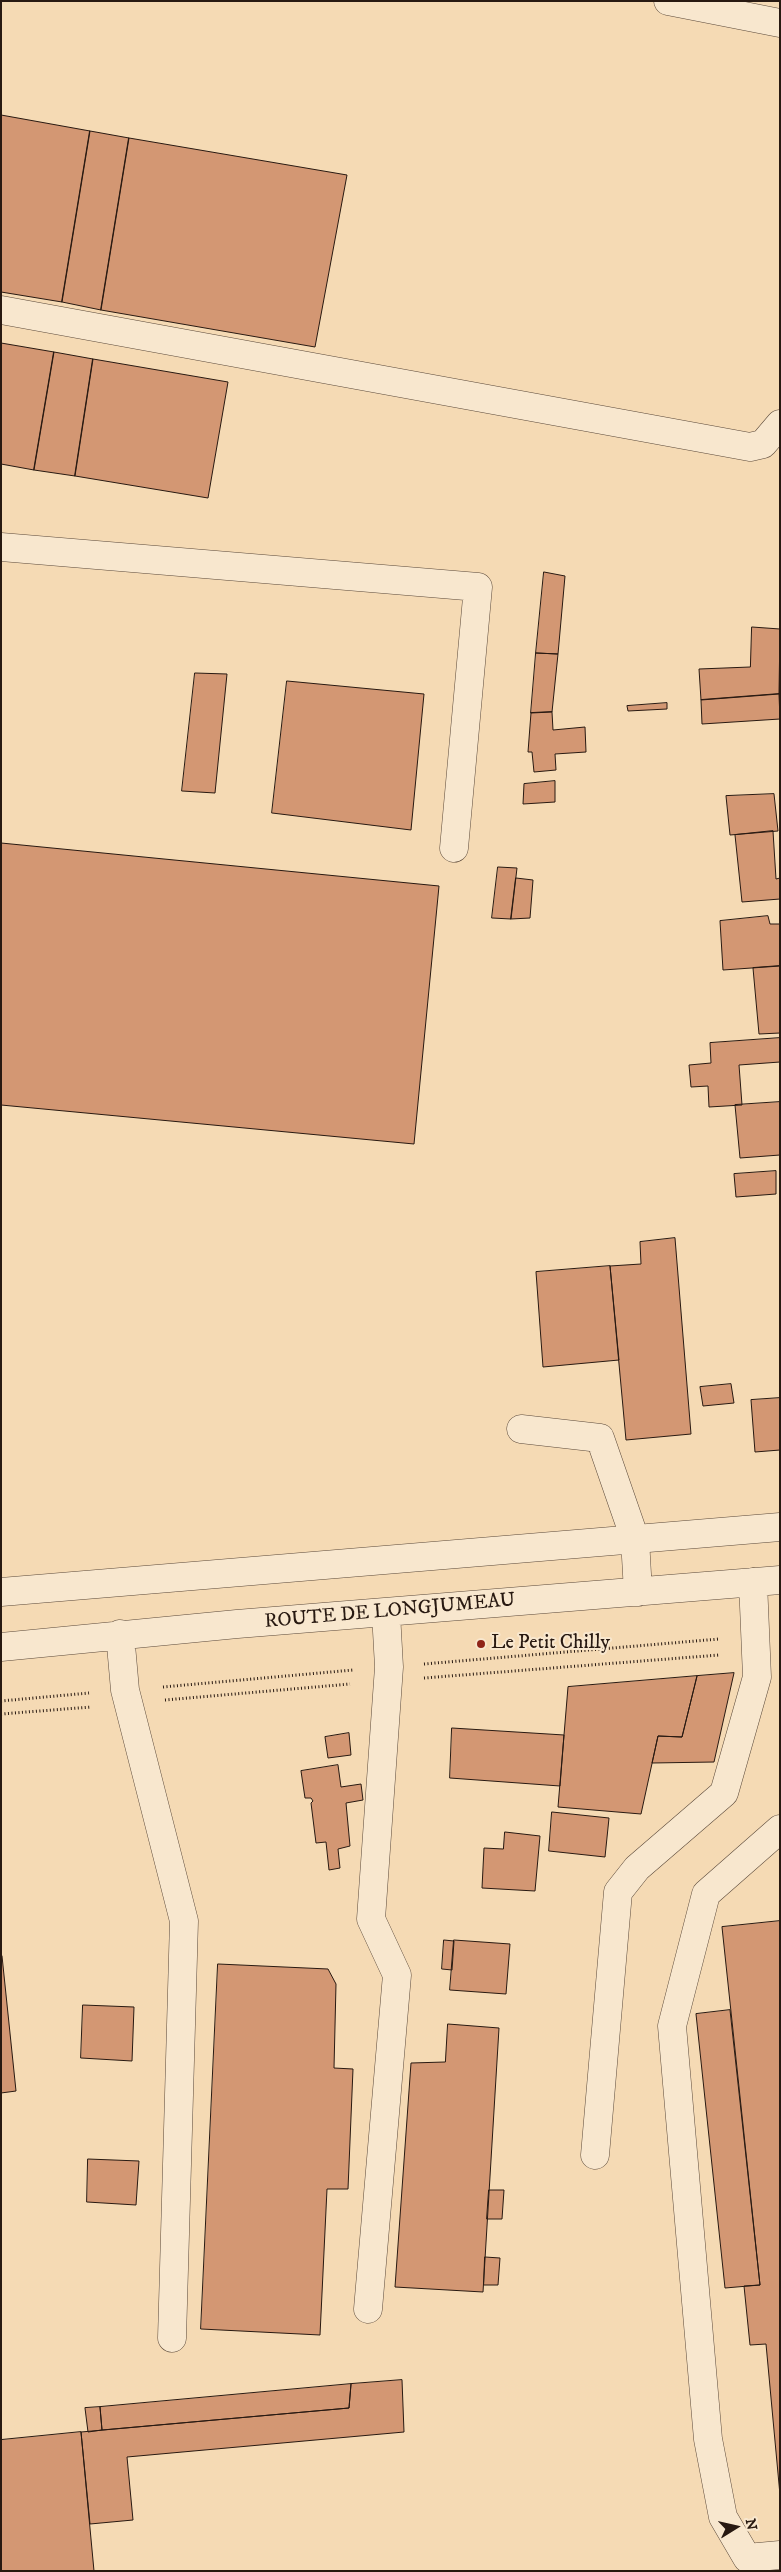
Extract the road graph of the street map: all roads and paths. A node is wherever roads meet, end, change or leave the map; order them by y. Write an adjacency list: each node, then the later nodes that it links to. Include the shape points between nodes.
1 (668, 1): 2 (street)
2 (780, 23)
3 (1, 310): 4 (street, via 750,447 764,444)
4 (780, 424)
5 (1, 547): 6 (street, via 478,587)
6 (454, 848)
7 (521, 1429): 9 (street, via 600,1438)
8 (780, 1527): 9 (street)
9 (635, 1539): 12 (street); 13 (street)
10 (780, 1580): 11 (street, ROUTE DE LONGJUMEAU)
11 (753, 1582): 13 (street, ROUTE DE LONGJUMEAU); 18 (street, via 757,1677 724,1794 636,1868 618,1892)
12 (1, 1592)
13 (638, 1592): 14 (street, ROUTE DE LONGJUMEAU)
14 (386, 1613): 15 (street, ROUTE DE LONGJUMEAU); 19 (street, via 389,1667 370,1919 397,1975)
15 (120, 1634): 16 (street, ROUTE DE LONGJUMEAU); 20 (street, via 125,1690 184,1921)
16 (1, 1647)
17 (780, 1829): 21 (street, via 706,1894 672,2026 708,2439 723,2517 747,2558)
18 (595, 2155)
19 (368, 2309)
20 (172, 2338)
21 (780, 2555)

